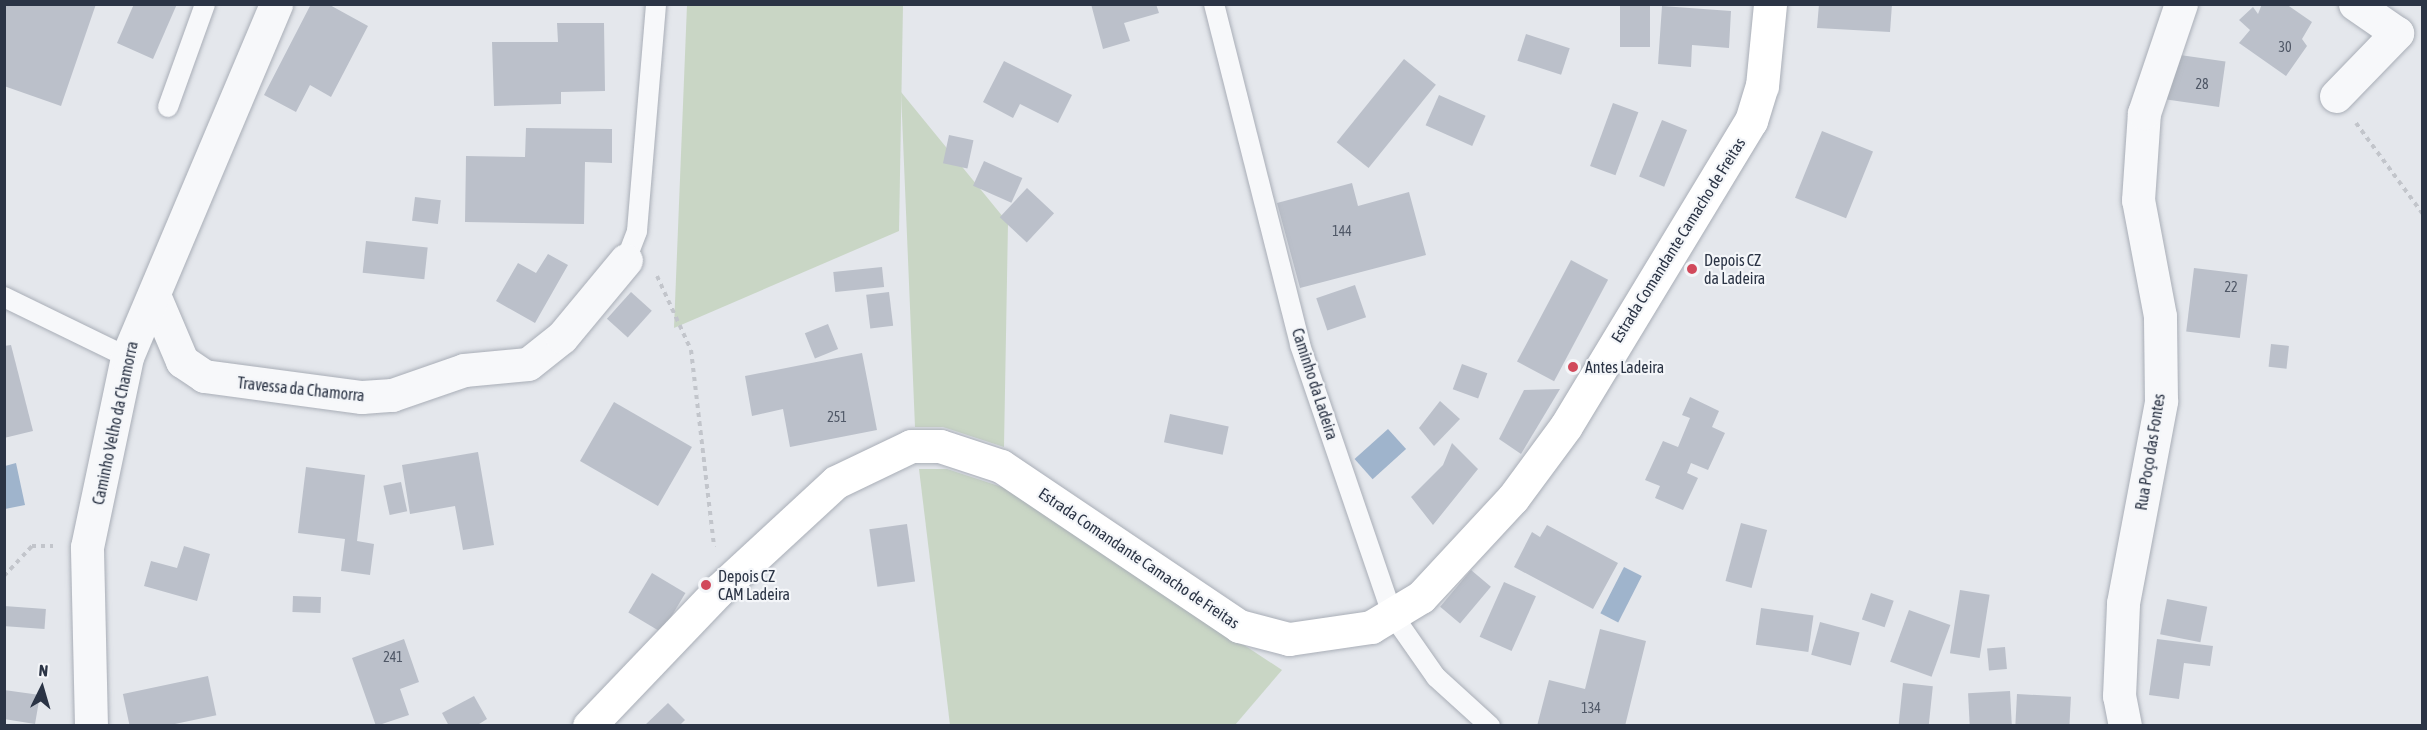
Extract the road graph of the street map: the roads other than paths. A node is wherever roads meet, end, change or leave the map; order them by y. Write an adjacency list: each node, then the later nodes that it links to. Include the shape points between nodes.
1 (205, 4): 9 (lane)
2 (276, 4): 11 (street, Caminho Velho da Chamorra)
3 (656, 4): 10 (lane)
4 (1214, 4): 14 (lane, Caminho da Ladeira, via 1300,345)
5 (1770, 4): 14 (main road, Estrada Comandante Camacho de Freitas, via 1762,86 1751,121 1566,426 1513,498 1421,597)
6 (2181, 4): 18 (street, Rua Poço das Fontes, via 2144,113 2138,200 2160,316 2161,401 2123,603 2119,696)
7 (2355, 4): 8 (street, via 2397,33)
8 (2336, 96)
9 (168, 107)
10 (632, 246): 11 (street, Travessa da Chamorra, via 562,337 528,364 464,370 392,395 362,397 204,376 182,361)
11 (154, 295): 13 (street, Caminho Velho da Chamorra)
12 (4, 297): 13 (lane)
13 (128, 357): 15 (street, Caminho Velho da Chamorra, via 87,547)
14 (1392, 615): 16 (main road, Estrada Comandante Camacho de Freitas, via 1371,627 1289,639 1239,626 1001,466 940,446 887,454 836,482 719,591); 17 (lane, Caminho da Ladeira, via 1436,677)
15 (91, 726)
16 (589, 726)
17 (1490, 726)
18 (2125, 726)

